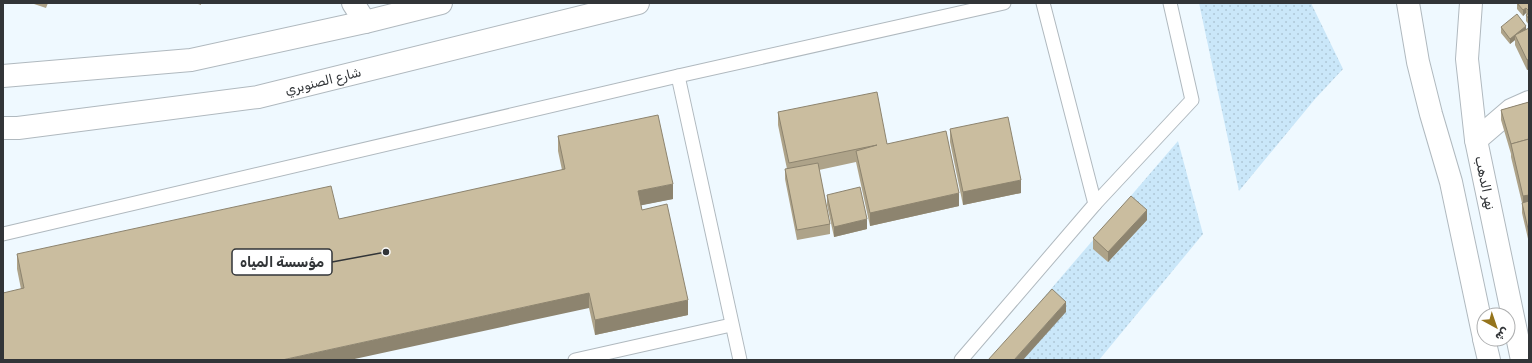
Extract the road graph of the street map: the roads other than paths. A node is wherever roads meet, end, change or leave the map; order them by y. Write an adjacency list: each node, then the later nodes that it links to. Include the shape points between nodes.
1 (353, 3): 9 (main road)
2 (441, 3): 9 (main road)
3 (638, 3): 13 (main road, شارع الصنوبري, via 258,97)
4 (1004, 3): 11 (lane)
5 (1043, 3): 15 (lane)
6 (1170, 3): 15 (lane, via 1192,100)
7 (1408, 3): 17 (main road, via 1418,62 1451,182)
8 (1471, 3): 14 (main road, نهر الدهب, via 1467,59)
9 (365, 22): 10 (main road, via 191,60)
10 (3, 76)
11 (678, 76): 16 (lane); 18 (lane)
12 (1529, 102): 14 (main road, via 1511,110)
13 (3, 128)
14 (1476, 140): 24 (main road, نهر الدهب)
15 (1095, 204): 22 (lane)
16 (3, 234)
17 (1477, 307)
18 (732, 324): 20 (lane); 21 (lane)
19 (1486, 347): 23 (main road)
20 (575, 360)
21 (740, 360)
22 (961, 360)
23 (1489, 360)
24 (1522, 360)

